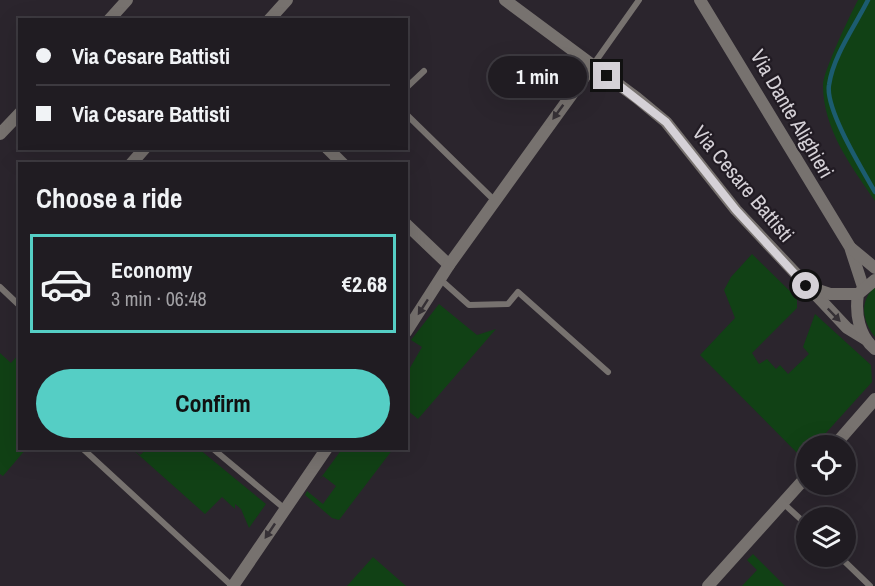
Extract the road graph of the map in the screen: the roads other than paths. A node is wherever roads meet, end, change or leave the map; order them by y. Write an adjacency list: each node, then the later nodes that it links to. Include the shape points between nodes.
1 (127, 0): 6 (street)
2 (287, 0): 7 (street)
3 (639, 0): 8 (lane)
4 (700, 0): 20 (street, Via Dante Alighieri)
5 (509, 1): 8 (street, Via Cesare Battisti)
6 (111, 18)
7 (271, 18)
8 (592, 65): 18 (street, one-way to 18); 25 (street, Via Cesare Battisti, via 666,122 736,210)
9 (424, 71): 10 (lane)
10 (408, 86)
11 (18, 115): 13 (street)
12 (408, 116): 18 (lane)
13 (0, 134)
14 (143, 150): 16 (street)
15 (329, 150): 17 (street)
16 (133, 162)
17 (341, 162)
18 (496, 202): 21 (street)
19 (408, 226): 21 (street)
20 (850, 247): 22 (street, Via Dante Alighieri); 27 (street, Via Dante Alighieri)
21 (449, 265): 23 (street)
22 (875, 268)
23 (441, 280): 29 (street, one-way to 29); 32 (lane, via 469,305 508,304 518,292)
24 (875, 280): 27 (street)
25 (806, 286): 27 (street, via 830,294); 30 (street, Via Cesare Battisti, one-way to 30, via 847,328)
26 (0, 287): 28 (lane)
27 (861, 290): 30 (street, Via Dante Alighieri, via 858,319)
28 (18, 304)
29 (408, 329)
30 (865, 339): 31 (street, Via Cesare Battisti)
31 (875, 349)
32 (608, 372)
33 (875, 399): 34 (street)
34 (844, 435)
35 (84, 450): 43 (lane)
36 (214, 450): 40 (lane)
37 (326, 450): 40 (street)
38 (796, 488): 39 (street)
39 (783, 503): 41 (lane); 44 (street)
40 (285, 509): 43 (street, one-way to 43)
41 (796, 515)
42 (850, 567): 45 (lane)
43 (233, 586)
44 (708, 586)
45 (870, 586)

